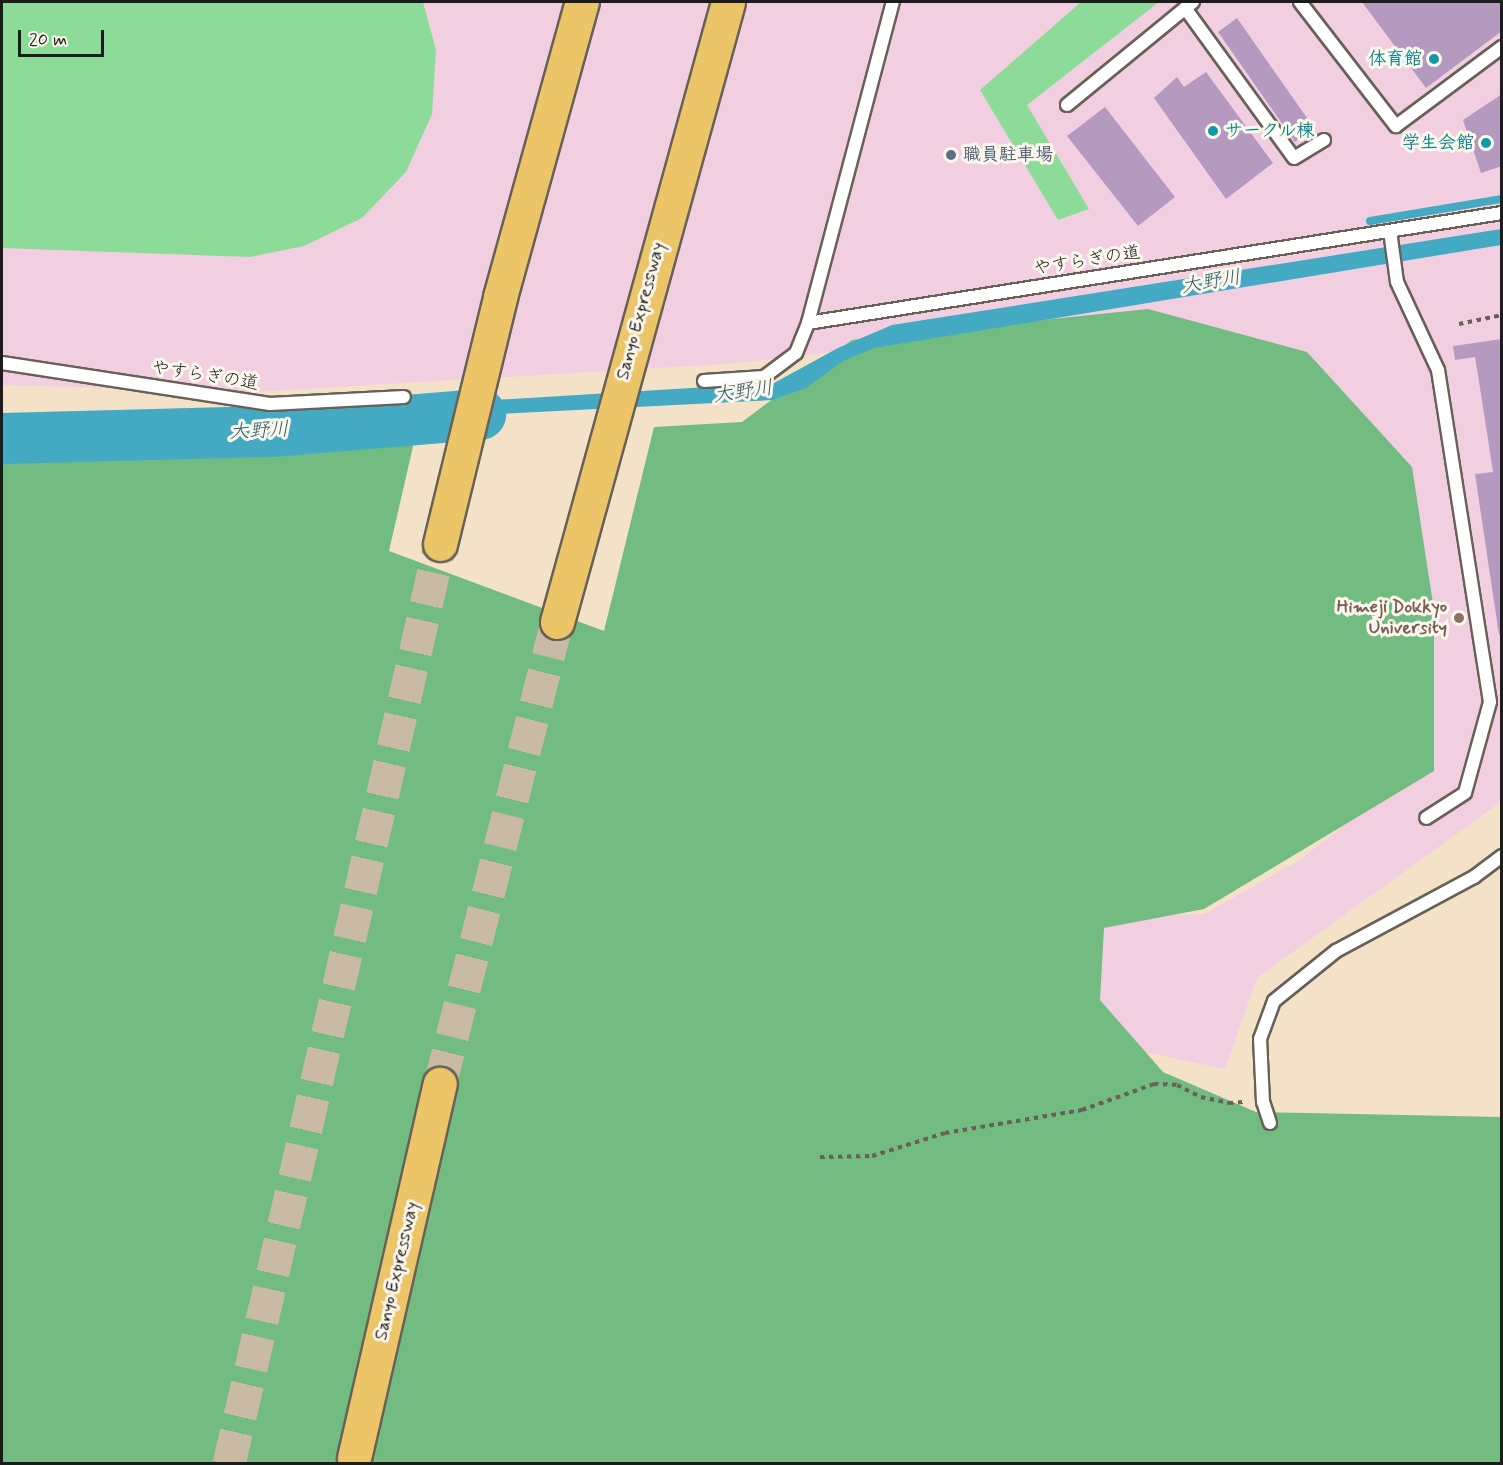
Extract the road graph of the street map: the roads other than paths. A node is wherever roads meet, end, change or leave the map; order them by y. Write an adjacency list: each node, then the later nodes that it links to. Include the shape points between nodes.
1 (582, 2): 15 (highway, via 500,297)
2 (728, 2): 16 (highway, Sanyo Expressway)
3 (893, 2): 11 (lane)
4 (1300, 2): 6 (lane, via 1396,126)
5 (1189, 5): 7 (lane); 8 (lane, via 1294,158)
6 (1502, 47)
7 (1067, 105)
8 (1324, 140)
9 (1502, 213): 10 (lane, やすらぎの道)
10 (1390, 231): 11 (lane, やすらぎの道); 17 (lane, via 1396,282 1438,370)
11 (808, 323): 13 (lane, via 796,353 764,377)
12 (2, 363): 14 (lane, やすらぎの道, via 270,404)
13 (704, 381)
14 (404, 397)
15 (440, 544)
16 (557, 622)
17 (1496, 701): 18 (lane, via 1465,794)
18 (1426, 818)
19 (1502, 856): 21 (lane, via 1474,878 1336,951 1274,1001 1260,1039 1263,1102)
20 (440, 1084): 22 (highway, Sanyo Expressway)
21 (1270, 1123)
22 (354, 1458)

